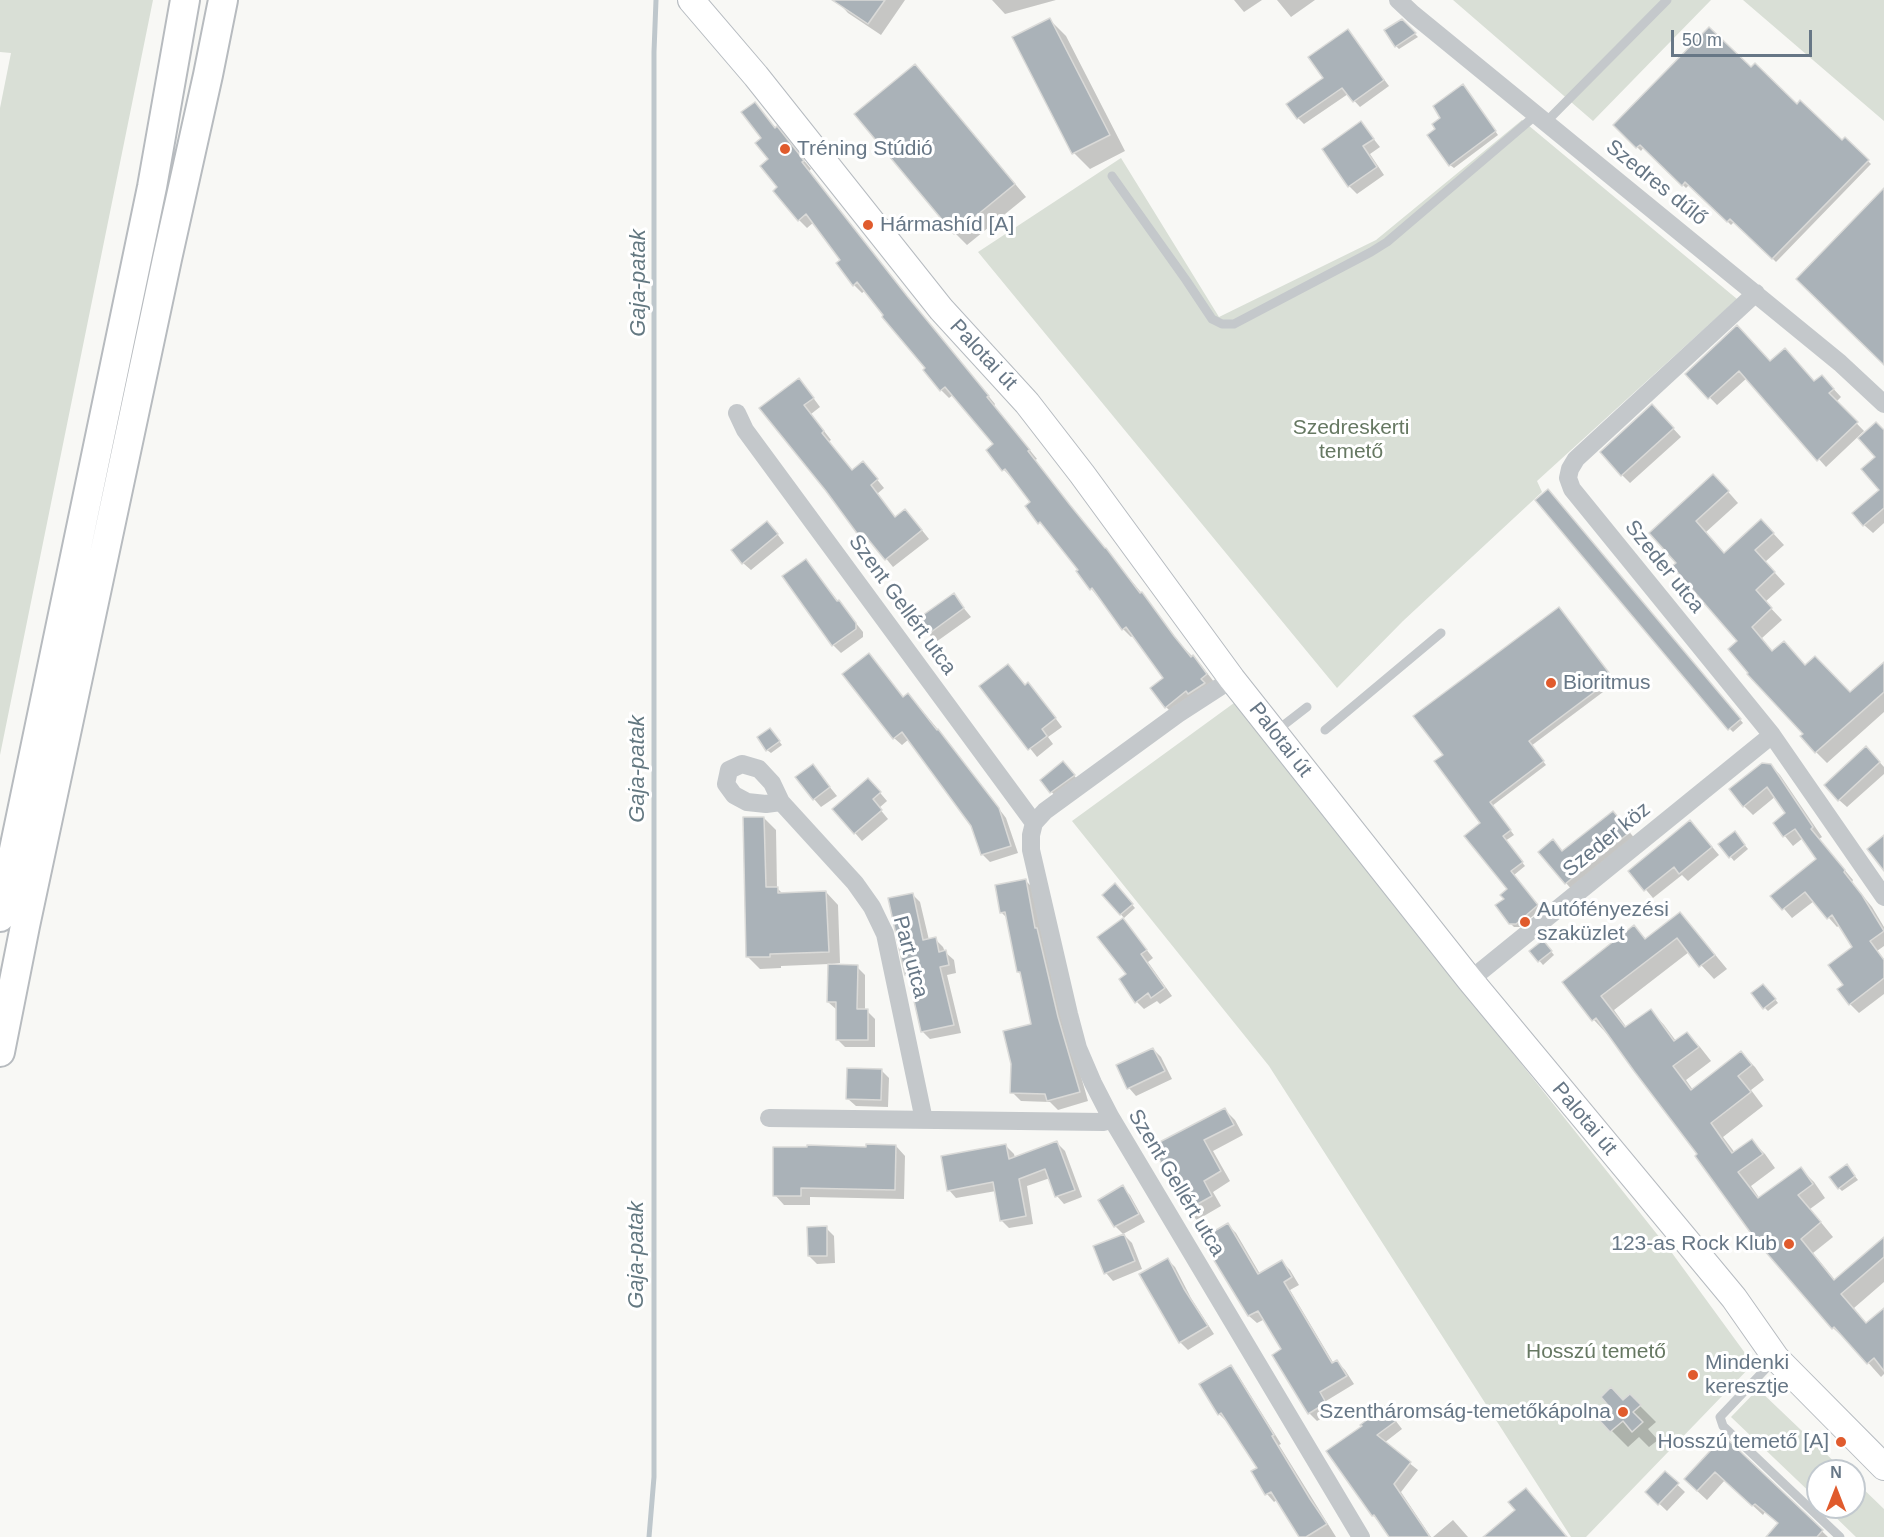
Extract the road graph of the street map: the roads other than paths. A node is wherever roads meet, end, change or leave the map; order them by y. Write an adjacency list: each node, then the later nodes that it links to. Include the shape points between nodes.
1 (185, 0): 20 (main road, via 150,198)
2 (223, 0): 22 (main road)
3 (1398, 0): 6 (street, Szedres dűlő)
4 (1667, 0): 6 (lane)
5 (700, 3): 12 (main road, Palotai út, via 941,309 1027,404)
6 (1541, 118): 7 (lane, via 1387,242 1234,324 1212,319); 8 (street, Szedres dűlő)
7 (1112, 176)
8 (1755, 293): 9 (street, Szedres dűlő); 16 (street, Szeder utca, via 1576,459 1568,478 1572,489)
9 (1884, 404)
10 (737, 412): 18 (street, Szent Gellért utca, via 745,430)
11 (1441, 633): 14 (lane)
12 (1232, 679): 15 (main road, Palotai út); 18 (street, via 1150,734)
13 (1307, 707): 15 (lane)
14 (1325, 730)
15 (1275, 733): 21 (main road, Palotai út)
16 (1772, 735): 19 (street, Szeder utca); 21 (street, Szeder köz)
17 (781, 802): 25 (street, Part utca, via 855,884 885,934)
18 (1034, 823): 23 (street, Szent Gellért utca, via 1031,850 1069,1014 1078,1048)
19 (1884, 897)
20 (0, 916)
21 (1470, 980): 26 (main road, Palotai út, via 1734,1298)
22 (0, 1052)
23 (1110, 1116): 25 (street, via 1104,1122); 28 (street, Szent Gellért utca)
24 (769, 1118): 25 (street)
25 (924, 1120)
26 (1776, 1358): 27 (main road, Palotai út); 29 (lane, via 1720,1417 1723,1426)
27 (1884, 1467)
28 (1361, 1537)
29 (1840, 1537)

